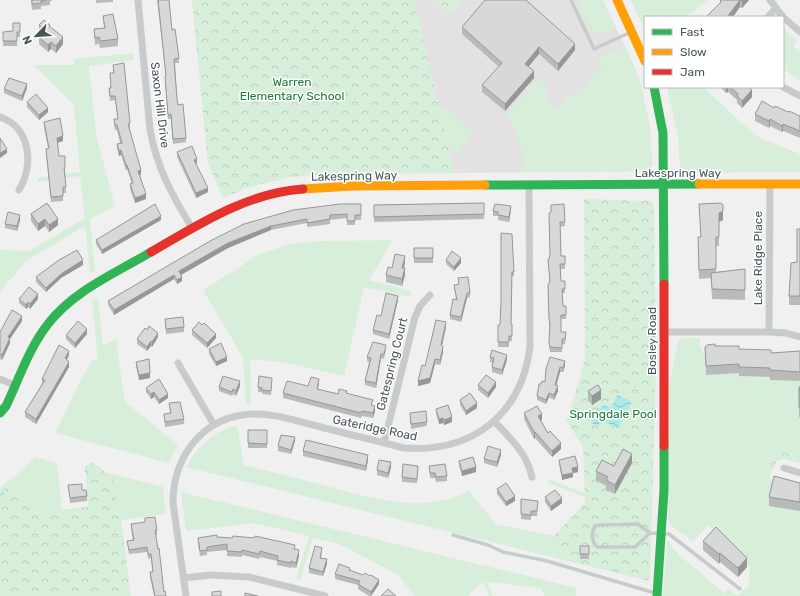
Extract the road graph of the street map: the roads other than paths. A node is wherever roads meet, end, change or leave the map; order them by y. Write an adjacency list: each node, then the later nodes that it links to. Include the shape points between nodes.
1 (138, 0): 21 (street, Saxon Hill Drive, via 154,150 168,186)
2 (571, 0): 9 (lane, via 594,49)
3 (617, 0): 9 (street)
4 (770, 0): 5 (street)
5 (775, 9): 6 (street); 7 (street)
6 (769, 16)
7 (782, 16)
8 (784, 18): 10 (street)
9 (632, 32): 11 (street)
10 (800, 32)
11 (644, 59)
12 (654, 88): 18 (street, Bosley Road, via 663,133)
13 (784, 88): 14 (street)
14 (800, 96)
15 (0, 117): 20 (street, via 18,127 25,142 27,171)
16 (770, 184): 17 (street, Lakespring Way); 18 (street, Lakespring Way); 24 (street, Lake Ridge Place)
17 (800, 184)
18 (664, 185): 19 (street, Lakespring Way); 23 (street, Bosley Road)
19 (529, 186): 21 (street, Lakespring Way, via 353,186 294,190 251,200); 30 (street, Gateridge Road, via 528,365 505,411)
20 (19, 190)
21 (192, 228): 28 (street, Lakespring Way, via 71,300 43,330)
22 (430, 295): 32 (street, Gatespring Court, via 414,317)
23 (664, 332): 24 (street); 37 (street, Bosley Road)
24 (769, 332): 25 (street)
25 (800, 337)
26 (178, 363): 31 (street)
27 (0, 380): 28 (street)
28 (16, 386): 29 (street, Lakespring Way)
29 (0, 413)
30 (494, 421): 32 (street, Gateridge Road, via 477,434 448,445 420,449); 35 (street, via 520,449)
31 (214, 425): 32 (street, Gateridge Road, via 238,416 267,414); 39 (street, Gateridge Road, via 188,449 176,475 173,503)
32 (384, 443)
33 (784, 468): 34 (street)
34 (800, 473)
35 (532, 476)
36 (650, 533): 36 (lane, via 638,524 601,525 595,526 593,530 593,542 597,547 635,547); 37 (lane)
37 (662, 534): 40 (lane, via 669,534); 41 (street, Bosley Road)
38 (453, 535): 41 (lane, via 503,552 547,561)
39 (184, 578): 42 (street, Gateridge Road); 43 (street, via 211,575 249,577)
40 (740, 590)
41 (658, 595)
42 (186, 596)
43 (325, 596)

